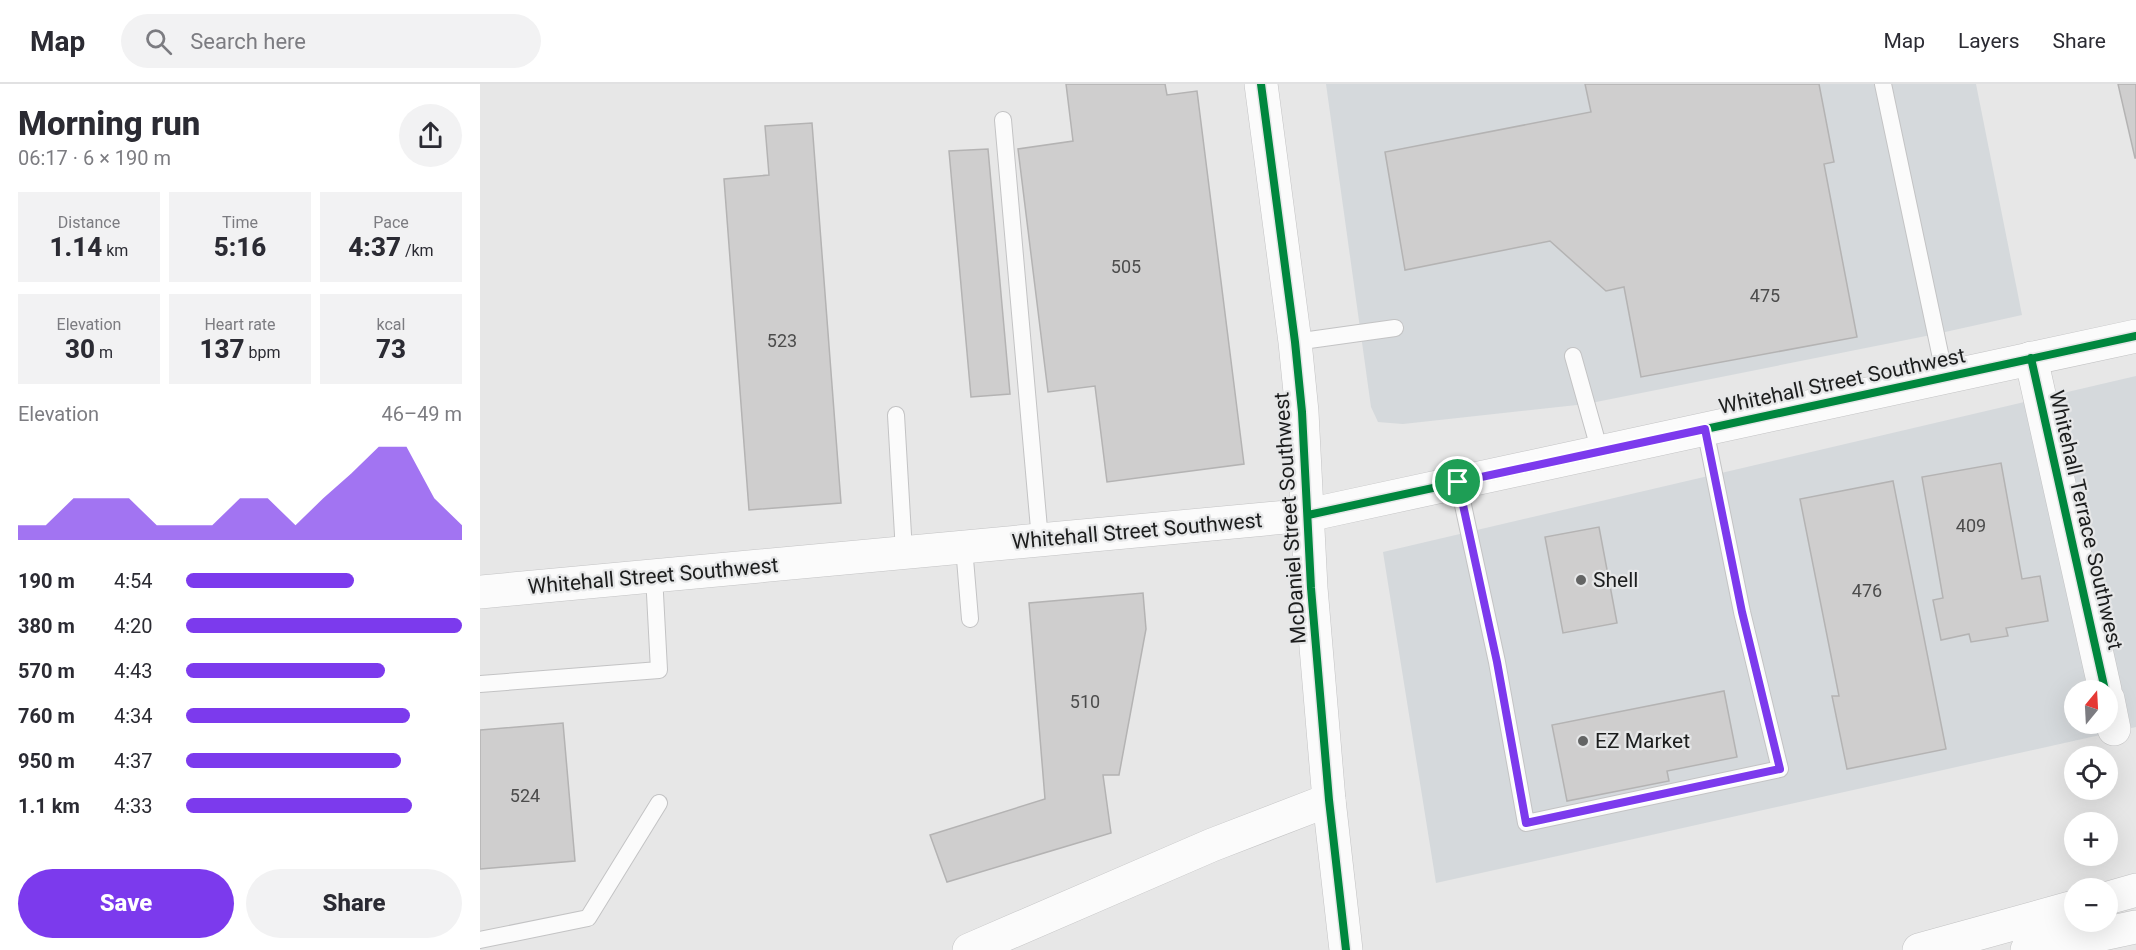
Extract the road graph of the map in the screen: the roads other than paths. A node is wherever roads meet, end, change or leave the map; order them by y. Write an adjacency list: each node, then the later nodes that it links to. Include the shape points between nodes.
1 (1262, 84): 6 (main road, McDaniel Street Southwest)
2 (1882, 84): 9 (lane)
3 (1003, 120): 15 (lane)
4 (1395, 328): 6 (lane)
5 (2136, 336): 8 (main road, Whitehall Street Southwest)
6 (1295, 342): 14 (main road, McDaniel Street Southwest)
7 (1573, 356): 12 (lane)
8 (2031, 358): 9 (main road, Whitehall Street Southwest); 21 (main road, Whitehall Terrace Southwest)
9 (1945, 377): 11 (main road, Whitehall Street Southwest)
10 (896, 415): 17 (lane)
11 (1705, 429): 12 (main road, Whitehall Street Southwest); 13 (lane, via 1742,612 1780,769 1526,823 1497,662)
12 (1600, 452): 13 (main road, Whitehall Street Southwest)
13 (1458, 482): 14 (main road, Whitehall Street Southwest)
14 (1308, 515): 15 (main road, Whitehall Street Southwest); 23 (main road, McDaniel Street Southwest)
15 (1040, 540): 16 (main road, Whitehall Street Southwest)
16 (964, 547): 17 (main road, Whitehall Street Southwest); 20 (lane)
17 (904, 552): 18 (main road, Whitehall Street Southwest)
18 (654, 575): 19 (main road, Whitehall Street Southwest); 22 (lane, via 659,670)
19 (480, 592)
20 (970, 619)
21 (2103, 680)
22 (480, 684)
23 (1329, 800): 30 (main road, via 1212,845); 31 (main road, McDaniel Street Southwest)
24 (659, 803): 29 (lane, via 588,918)
25 (2136, 890): 26 (main road)
26 (2118, 895)
27 (2064, 910): 32 (main road)
28 (2136, 927): 33 (main road)
29 (480, 940)
30 (969, 950)
31 (1346, 950)
32 (1919, 950)
33 (2027, 950)

